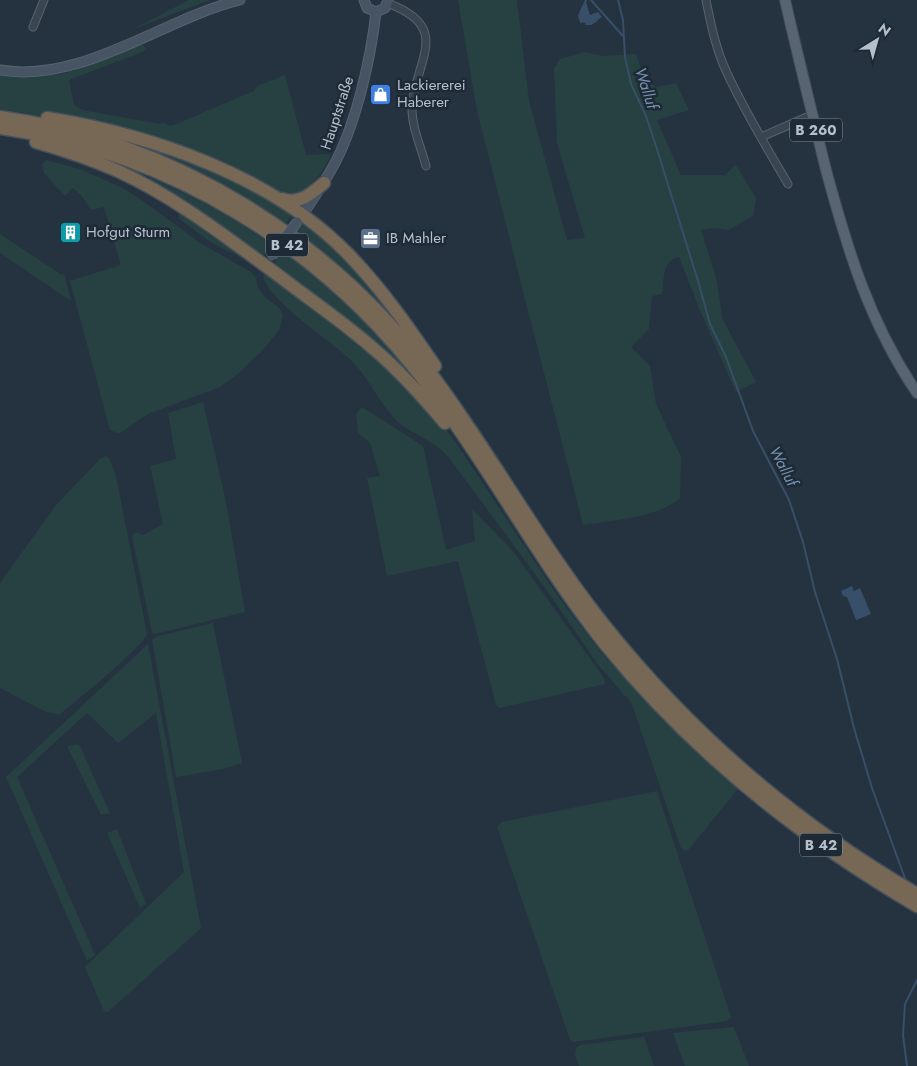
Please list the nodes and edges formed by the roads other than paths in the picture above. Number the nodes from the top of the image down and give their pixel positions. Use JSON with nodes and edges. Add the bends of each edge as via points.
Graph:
{"nodes":[{"id":1,"x":44,"y":0,"type":"edge"},
{"id":2,"x":240,"y":0,"type":"edge"},
{"id":3,"x":364,"y":0,"type":"edge"},
{"id":4,"x":706,"y":0,"type":"edge"},
{"id":5,"x":785,"y":0,"type":"edge"},
{"id":6,"x":388,"y":2,"type":"edge"},
{"id":7,"x":376,"y":12,"type":"junction"},
{"id":8,"x":33,"y":27,"type":"dead end"},
{"id":9,"x":0,"y":70,"type":"edge"},
{"id":10,"x":0,"y":113,"type":"edge"},
{"id":11,"x":807,"y":117,"type":"dead end"},
{"id":12,"x":0,"y":118,"type":"edge"},
{"id":13,"x":0,"y":128,"type":"edge"},
{"id":14,"x":0,"y":134,"type":"edge"},
{"id":15,"x":761,"y":137,"type":"junction"},
{"id":16,"x":426,"y":166,"type":"dead end"},
{"id":17,"x":324,"y":183,"type":"junction"},
{"id":18,"x":788,"y":184,"type":"dead end"},
{"id":19,"x":276,"y":197,"type":"junction"},
{"id":20,"x":299,"y":218,"type":"junction"},
{"id":21,"x":269,"y":261,"type":"junction"},
{"id":22,"x":917,"y":393,"type":"edge"},
{"id":23,"x":476,"y":438,"type":"junction"},
{"id":24,"x":491,"y":479,"type":"junction"},
{"id":25,"x":736,"y":771,"type":"junction"},
{"id":26,"x":917,"y":894,"type":"edge"},
{"id":27,"x":917,"y":906,"type":"edge"}],
"edges":[{"from":1,"to":8,"type":"street"},
{"from":2,"to":9,"type":"main road","via":[[69,66],[30,72]]},
{"from":3,"to":7,"type":"main road","via":[[367,8]]},
{"from":4,"to":15,"type":"street","via":[[726,72]]},
{"from":5,"to":22,"type":"main road","number":"B 260","via":[[851,259],[874,318]]},
{"from":6,"to":7,"type":"main road"},
{"from":6,"to":16,"type":"street","via":[[418,20],[425,32],[426,50],[412,112]]},
{"from":7,"to":17,"type":"main road","name":"Hauptstraße","via":[[371,50],[356,108],[344,143]]},
{"from":10,"to":19,"type":"highway","via":[[67,121],[161,146],[204,161]]},
{"from":11,"to":15,"type":"street"},
{"from":12,"to":23,"type":"highway","number":"B 42","via":[[90,136],[127,149],[199,179],[266,218],[329,264],[385,318],[434,378]]},
{"from":13,"to":24,"type":"highway","number":"B 42","via":[[94,148],[165,175],[232,209],[296,251],[353,300],[405,356]]},
{"from":14,"to":21,"type":"highway","via":[[37,142],[119,172]]},
{"from":15,"to":18,"type":"street"},
{"from":17,"to":19,"type":"highway","via":[[298,200]]},
{"from":17,"to":20,"type":"main road","name":"Hauptstraße"},
{"from":19,"to":20,"type":"highway"},
{"from":20,"to":21,"type":"main road","name":"Hauptstraße","bridge":true},
{"from":20,"to":23,"type":"highway","via":[[348,254],[389,302],[452,392]]},
{"from":21,"to":24,"type":"highway","via":[[397,370]]},
{"from":23,"to":25,"type":"highway","number":"B 42","via":[[602,623]]},
{"from":24,"to":25,"type":"highway","number":"B 42","via":[[605,644],[673,718]]},
{"from":25,"to":26,"type":"highway","number":"B 42","via":[[867,864]]},
{"from":25,"to":27,"type":"highway","number":"B 42","via":[[815,841]]}]}
